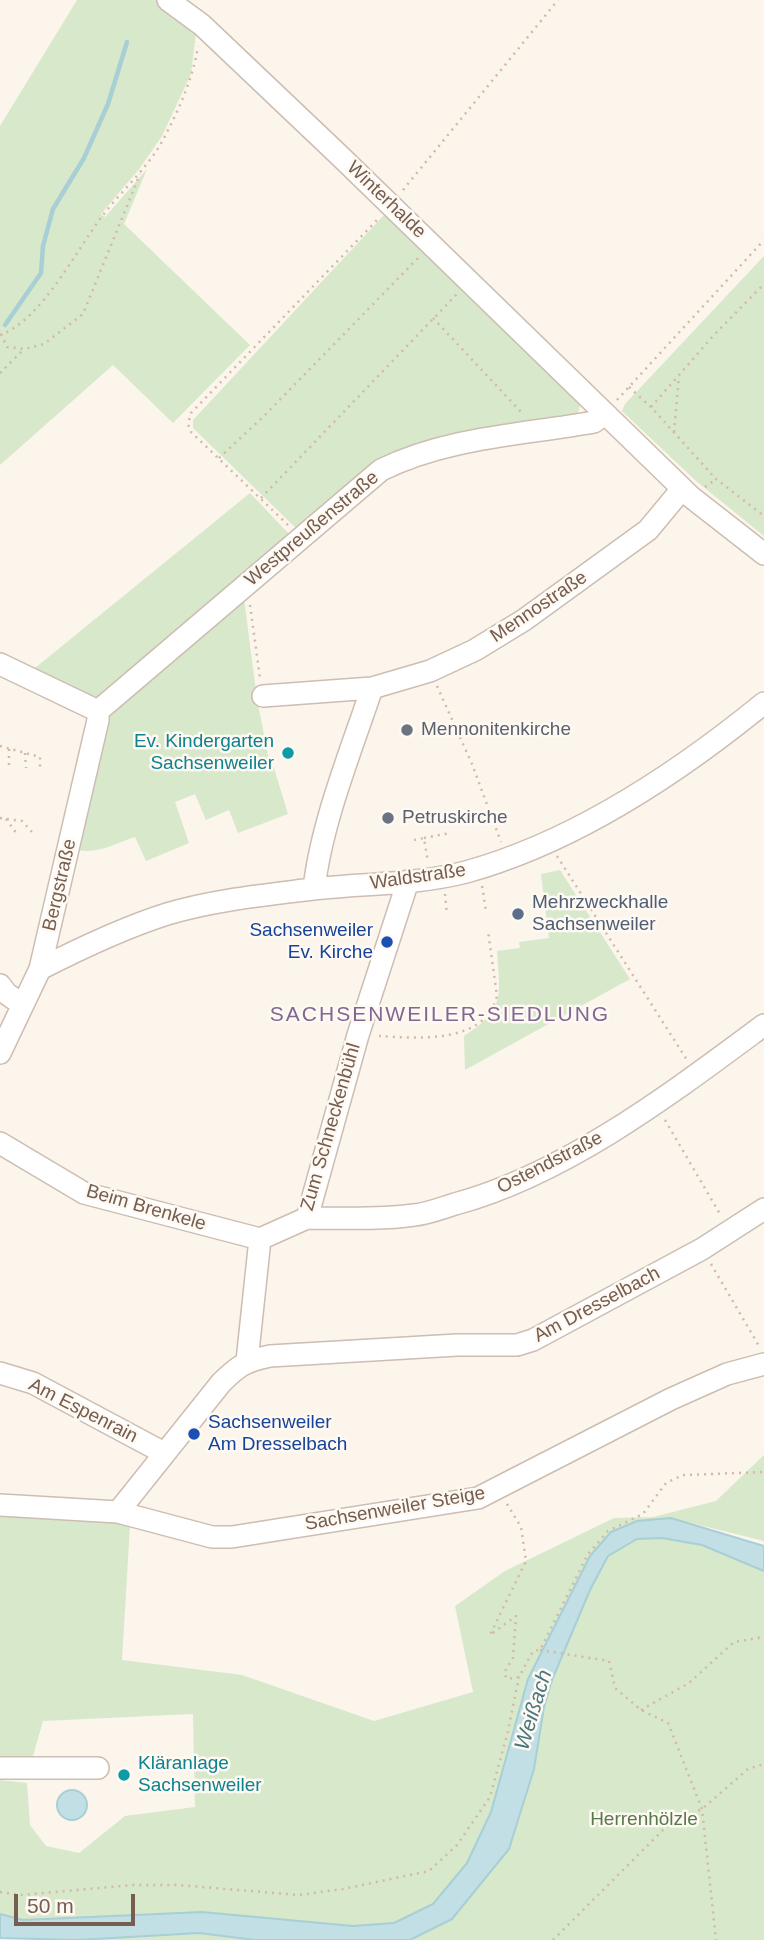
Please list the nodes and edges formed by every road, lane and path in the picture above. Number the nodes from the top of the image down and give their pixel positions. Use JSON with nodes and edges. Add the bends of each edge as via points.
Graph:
{"nodes":[{"id":1,"x":168,"y":0,"type":"edge"},
{"id":2,"x":558,"y":0,"type":"edge"},
{"id":3,"x":202,"y":25,"type":"junction"},
{"id":4,"x":141,"y":171,"type":"junction"},
{"id":5,"x":390,"y":206,"type":"junction"},
{"id":6,"x":764,"y":240,"type":"edge"},
{"id":7,"x":431,"y":244,"type":"junction"},
{"id":8,"x":468,"y":281,"type":"junction"},
{"id":9,"x":764,"y":284,"type":"edge"},
{"id":10,"x":433,"y":318,"type":"junction"},
{"id":11,"x":1,"y":334,"type":"edge"},
{"id":12,"x":24,"y":349,"type":"junction"},
{"id":13,"x":0,"y":373,"type":"edge"},
{"id":14,"x":679,"y":375,"type":"junction"},
{"id":15,"x":629,"y":387,"type":"junction"},
{"id":16,"x":651,"y":407,"type":"junction"},
{"id":17,"x":601,"y":411,"type":"junction"},
{"id":18,"x":538,"y":430,"type":"junction"},
{"id":19,"x":674,"y":432,"type":"junction"},
{"id":20,"x":218,"y":459,"type":"junction"},
{"id":21,"x":682,"y":489,"type":"junction"},
{"id":22,"x":261,"y":498,"type":"junction"},
{"id":23,"x":764,"y":516,"type":"edge"},
{"id":24,"x":300,"y":537,"type":"junction"},
{"id":25,"x":764,"y":554,"type":"edge"},
{"id":26,"x":246,"y":584,"type":"junction"},
{"id":27,"x":0,"y":664,"type":"edge"},
{"id":28,"x":430,"y":671,"type":"junction"},
{"id":29,"x":372,"y":688,"type":"junction"},
{"id":30,"x":263,"y":696,"type":"joint"},
{"id":31,"x":764,"y":703,"type":"edge"},
{"id":32,"x":98,"y":711,"type":"junction"},
{"id":33,"x":0,"y":746,"type":"edge"},
{"id":34,"x":9,"y":749,"type":"junction"},
{"id":35,"x":25,"y":753,"type":"junction"},
{"id":36,"x":9,"y":768,"type":"dead end"},
{"id":37,"x":26,"y":768,"type":"dead end"},
{"id":38,"x":40,"y":771,"type":"dead end"},
{"id":39,"x":0,"y":818,"type":"edge"},
{"id":40,"x":6,"y":818,"type":"junction"},
{"id":41,"x":32,"y":832,"type":"dead end"},
{"id":42,"x":450,"y":833,"type":"dead end"},
{"id":43,"x":17,"y":834,"type":"dead end"},
{"id":44,"x":424,"y":838,"type":"junction"},
{"id":45,"x":414,"y":840,"type":"dead end"},
{"id":46,"x":548,"y":842,"type":"junction"},
{"id":47,"x":503,"y":847,"type":"dead end"},
{"id":48,"x":429,"y":866,"type":"junction"},
{"id":49,"x":480,"y":867,"type":"junction"},
{"id":50,"x":408,"y":881,"type":"junction"},
{"id":51,"x":314,"y":889,"type":"junction"},
{"id":52,"x":491,"y":911,"type":"dead end"},
{"id":53,"x":488,"y":931,"type":"dead end"},
{"id":54,"x":40,"y":969,"type":"junction"},
{"id":55,"x":0,"y":985,"type":"edge"},
{"id":56,"x":23,"y":1005,"type":"junction"},
{"id":57,"x":764,"y":1026,"type":"edge"},
{"id":58,"x":373,"y":1035,"type":"dead end"},
{"id":59,"x":0,"y":1053,"type":"edge"},
{"id":60,"x":689,"y":1064,"type":"dead end"},
{"id":61,"x":655,"y":1102,"type":"junction"},
{"id":62,"x":0,"y":1143,"type":"edge"},
{"id":63,"x":764,"y":1209,"type":"edge"},
{"id":64,"x":718,"y":1211,"type":"dead end"},
{"id":65,"x":307,"y":1218,"type":"junction"},
{"id":66,"x":260,"y":1239,"type":"junction"},
{"id":67,"x":702,"y":1249,"type":"junction"},
{"id":68,"x":762,"y":1356,"type":"edge"},
{"id":69,"x":247,"y":1361,"type":"junction"},
{"id":70,"x":0,"y":1373,"type":"edge"},
{"id":71,"x":164,"y":1453,"type":"junction"},
{"id":72,"x":764,"y":1472,"type":"edge"},
{"id":73,"x":498,"y":1489,"type":"junction"},
{"id":74,"x":0,"y":1505,"type":"edge"},
{"id":75,"x":118,"y":1512,"type":"junction"},
{"id":76,"x":764,"y":1637,"type":"edge"},
{"id":77,"x":540,"y":1650,"type":"junction"},
{"id":78,"x":519,"y":1677,"type":"junction"},
{"id":79,"x":641,"y":1710,"type":"junction"},
{"id":80,"x":764,"y":1764,"type":"edge"},
{"id":81,"x":0,"y":1768,"type":"edge"},
{"id":82,"x":97,"y":1768,"type":"dead end"},
{"id":83,"x":702,"y":1809,"type":"junction"},
{"id":84,"x":0,"y":1892,"type":"edge"},
{"id":85,"x":553,"y":1940,"type":"edge"},
{"id":86,"x":716,"y":1940,"type":"edge"}],
"edges":[{"from":1,"to":3,"type":"street","name":"Winterhalde"},
{"from":2,"to":5,"type":"path"},
{"from":3,"to":4,"type":"path","via":[[193,75],[165,138]]},
{"from":3,"to":5,"type":"street","name":"Winterhalde"},
{"from":4,"to":11,"type":"path","via":[[100,219],[37,308]]},
{"from":4,"to":12,"type":"path","via":[[83,314],[44,344]]},
{"from":5,"to":7,"type":"street","name":"Winterhalde"},
{"from":5,"to":20,"type":"path","via":[[191,413],[191,432]]},
{"from":6,"to":15,"type":"path"},
{"from":7,"to":8,"type":"street","name":"Winterhalde"},
{"from":7,"to":20,"type":"path"},
{"from":8,"to":10,"type":"path"},
{"from":8,"to":17,"type":"street","name":"Winterhalde"},
{"from":9,"to":14,"type":"path"},
{"from":10,"to":18,"type":"path"},
{"from":10,"to":22,"type":"path"},
{"from":11,"to":12,"type":"path","via":[[6,347]]},
{"from":12,"to":13,"type":"path"},
{"from":14,"to":16,"type":"path"},
{"from":14,"to":19,"type":"path"},
{"from":15,"to":16,"type":"path"},
{"from":15,"to":17,"type":"path"},
{"from":16,"to":19,"type":"path"},
{"from":17,"to":18,"type":"street","name":"Westpreußenstraße","via":[[594,422]]},
{"from":17,"to":21,"type":"street","name":"Winterhalde","via":[[650,471]]},
{"from":18,"to":24,"type":"street","name":"Westpreußenstraße","via":[[455,443],[391,465]]},
{"from":19,"to":23,"type":"path","via":[[716,478]]},
{"from":20,"to":22,"type":"path"},
{"from":21,"to":25,"type":"street"},
{"from":21,"to":28,"type":"street","name":"Mennostraße","via":[[648,530],[570,588],[475,650]]},
{"from":22,"to":24,"type":"path"},
{"from":24,"to":26,"type":"street","name":"Westpreußenstraße"},
{"from":26,"to":30,"type":"path"},
{"from":26,"to":32,"type":"street","name":"Westpreußenstraße"},
{"from":27,"to":32,"type":"street"},
{"from":28,"to":29,"type":"street","name":"Mennostraße"},
{"from":28,"to":47,"type":"path"},
{"from":29,"to":30,"type":"street","name":"Mennostraße"},
{"from":29,"to":51,"type":"street"},
{"from":31,"to":46,"type":"street","name":"Waldstraße","via":[[660,780]]},
{"from":32,"to":54,"type":"street","name":"Bergstraße"},
{"from":33,"to":34,"type":"path"},
{"from":34,"to":35,"type":"path"},
{"from":34,"to":36,"type":"path"},
{"from":35,"to":37,"type":"path"},
{"from":35,"to":38,"type":"path","via":[[40,757]]},
{"from":39,"to":40,"type":"path"},
{"from":40,"to":41,"type":"path","via":[[22,821]]},
{"from":40,"to":43,"type":"path"},
{"from":42,"to":44,"type":"path"},
{"from":44,"to":45,"type":"path"},
{"from":44,"to":48,"type":"path"},
{"from":46,"to":49,"type":"street","name":"Waldstraße"},
{"from":46,"to":60,"type":"path"},
{"from":48,"to":49,"type":"street","name":"Waldstraße"},
{"from":48,"to":50,"type":"street","name":"Waldstraße"},
{"from":49,"to":52,"type":"path","via":[[486,912]]},
{"from":50,"to":51,"type":"street","name":"Waldstraße"},
{"from":50,"to":65,"type":"street","name":"Zum Schneckenbühl","via":[[358,1035]]},
{"from":51,"to":54,"type":"street","name":"Waldstraße","via":[[168,914]]},
{"from":53,"to":58,"type":"path","via":[[497,996],[478,1022],[463,1032],[424,1039]]},
{"from":54,"to":56,"type":"street","name":"Bergstraße"},
{"from":55,"to":56,"type":"street"},
{"from":56,"to":59,"type":"street","name":"Bergstraße"},
{"from":57,"to":61,"type":"street","name":"Ostendstraße"},
{"from":61,"to":64,"type":"path"},
{"from":61,"to":65,"type":"street","name":"Ostendstraße","via":[[547,1167],[479,1198],[415,1215]]},
{"from":62,"to":66,"type":"street","name":"Beim Brenkele","via":[[84,1192]]},
{"from":63,"to":67,"type":"street","name":"Am Dresselbach"},
{"from":65,"to":66,"type":"street","name":"Zum Schneckenbühl"},
{"from":66,"to":69,"type":"street"},
{"from":67,"to":68,"type":"path"},
{"from":67,"to":69,"type":"street","name":"Am Dresselbach","via":[[548,1334],[517,1345],[271,1356]]},
{"from":68,"to":73,"type":"street","name":"Sachsenweiler Steige"},
{"from":69,"to":71,"type":"street","via":[[222,1383]]},
{"from":70,"to":71,"type":"street","name":"Am Espenrain","via":[[33,1383]]},
{"from":71,"to":75,"type":"street"},
{"from":72,"to":77,"type":"path","via":[[683,1475],[666,1483],[643,1514],[608,1531],[588,1555]]},
{"from":73,"to":75,"type":"street","name":"Sachsenweiler Steige","via":[[478,1498],[232,1537],[212,1537]]},
{"from":73,"to":78,"type":"path","via":[[522,1527],[526,1560],[490,1635],[516,1616],[513,1658],[504,1673],[507,1679]]},
{"from":74,"to":75,"type":"street","name":"Sachsenweiler Steige"},
{"from":76,"to":79,"type":"path","via":[[734,1642],[689,1683]]},
{"from":77,"to":78,"type":"path","via":[[533,1651]]},
{"from":77,"to":79,"type":"path","via":[[609,1661],[615,1688]]},
{"from":78,"to":84,"type":"path","via":[[490,1797],[457,1845],[429,1871],[299,1895],[178,1885],[21,1895]]},
{"from":79,"to":83,"type":"path","via":[[668,1723]]},
{"from":80,"to":83,"type":"path","via":[[748,1769]]},
{"from":81,"to":82,"type":"street"},
{"from":83,"to":85,"type":"path","via":[[666,1827]]},
{"from":83,"to":86,"type":"path"}]}
